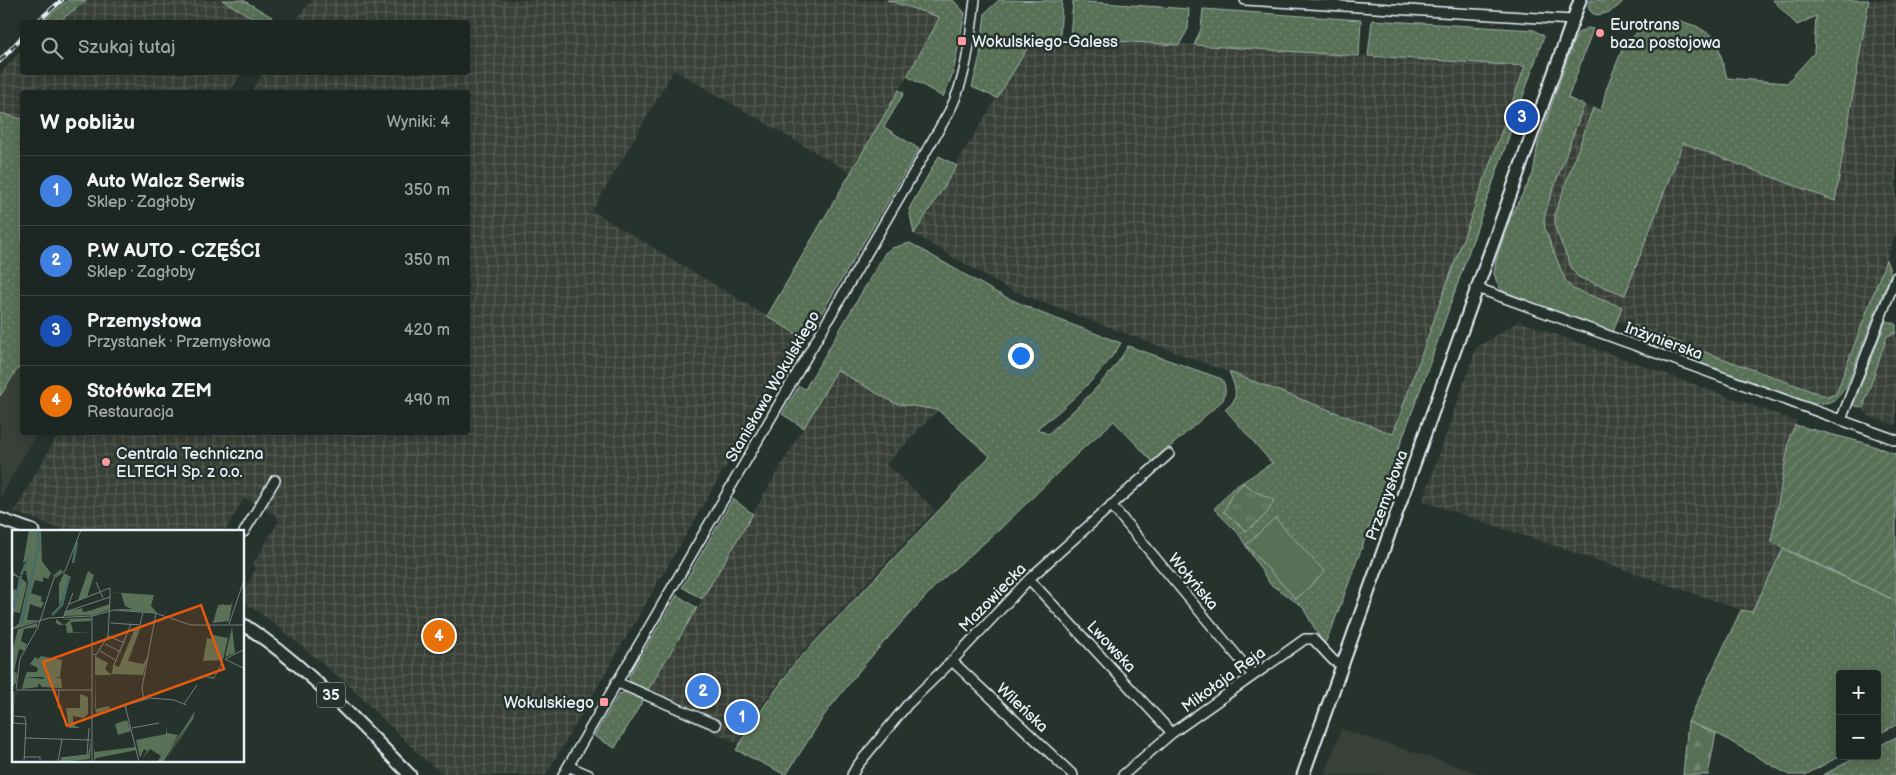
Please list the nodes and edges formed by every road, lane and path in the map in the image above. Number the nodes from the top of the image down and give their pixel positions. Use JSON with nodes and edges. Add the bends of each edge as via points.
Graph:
{"nodes":[{"id":1,"x":975,"y":0,"type":"edge"},
{"id":2,"x":1245,"y":0,"type":"edge"},
{"id":3,"x":1580,"y":0,"type":"edge"},
{"id":4,"x":1572,"y":20,"type":"junction"},
{"id":5,"x":1896,"y":277,"type":"edge"},
{"id":6,"x":1477,"y":288,"type":"junction"},
{"id":7,"x":1841,"y":420,"type":"junction"},
{"id":8,"x":1896,"y":440,"type":"edge"},
{"id":9,"x":1169,"y":454,"type":"dead end"},
{"id":10,"x":274,"y":480,"type":"dead end"},
{"id":11,"x":1111,"y":505,"type":"junction"},
{"id":12,"x":0,"y":519,"type":"edge"},
{"id":13,"x":30,"y":530,"type":"edge"},
{"id":14,"x":245,"y":530,"type":"edge"},
{"id":15,"x":1029,"y":579,"type":"junction"},
{"id":16,"x":245,"y":626,"type":"edge"},
{"id":17,"x":952,"y":661,"type":"junction"},
{"id":18,"x":1343,"y":665,"type":"junction"},
{"id":19,"x":1253,"y":675,"type":"junction"},
{"id":20,"x":616,"y":682,"type":"junction"},
{"id":21,"x":716,"y":725,"type":"dead end"},
{"id":22,"x":1172,"y":733,"type":"junction"},
{"id":23,"x":568,"y":766,"type":"junction"},
{"id":24,"x":410,"y":775,"type":"edge"},
{"id":25,"x":563,"y":775,"type":"edge"},
{"id":26,"x":589,"y":775,"type":"edge"},
{"id":27,"x":852,"y":775,"type":"edge"},
{"id":28,"x":1073,"y":775,"type":"edge"},
{"id":29,"x":1123,"y":775,"type":"edge"},
{"id":30,"x":1303,"y":775,"type":"edge"}],
"edges":[{"from":1,"to":20,"type":"street","name":"Stanisława Wokulskiego","via":[[963,77],[952,107]]},
{"from":2,"to":4,"type":"street"},
{"from":3,"to":4,"type":"main road","name":"Przemysłowa"},
{"from":4,"to":6,"type":"main road","name":"Przemysłowa"},
{"from":5,"to":7,"type":"street"},
{"from":6,"to":7,"type":"street","name":"Inżynierska"},
{"from":6,"to":18,"type":"main road","name":"Przemysłowa"},
{"from":7,"to":8,"type":"street","name":"Inżynierska"},
{"from":9,"to":11,"type":"street","name":"Mazowiecka"},
{"from":10,"to":14,"type":"street"},
{"from":11,"to":15,"type":"street","name":"Mazowiecka"},
{"from":11,"to":19,"type":"street","name":"Wołyńska"},
{"from":12,"to":13,"type":"main road"},
{"from":15,"to":17,"type":"street","name":"Mazowiecka"},
{"from":15,"to":22,"type":"street","name":"Lwowska"},
{"from":16,"to":24,"type":"main road","number":"35","via":[[312,678]]},
{"from":17,"to":27,"type":"street","name":"Mazowiecka","via":[[908,704]]},
{"from":17,"to":28,"type":"street","name":"Wileńska"},
{"from":18,"to":19,"type":"street","name":"Mikołaja Reja","via":[[1334,661],[1313,639],[1306,639]]},
{"from":18,"to":30,"type":"main road","name":"Przemysłowa"},
{"from":19,"to":22,"type":"street","name":"Mikołaja Reja"},
{"from":20,"to":21,"type":"street"},
{"from":20,"to":23,"type":"street","name":"Stanisława Wokulskiego"},
{"from":22,"to":29,"type":"street","name":"Mikołaja Reja"},
{"from":23,"to":25,"type":"street","name":"Stanisława Wokulskiego"},
{"from":23,"to":26,"type":"street"}]}
